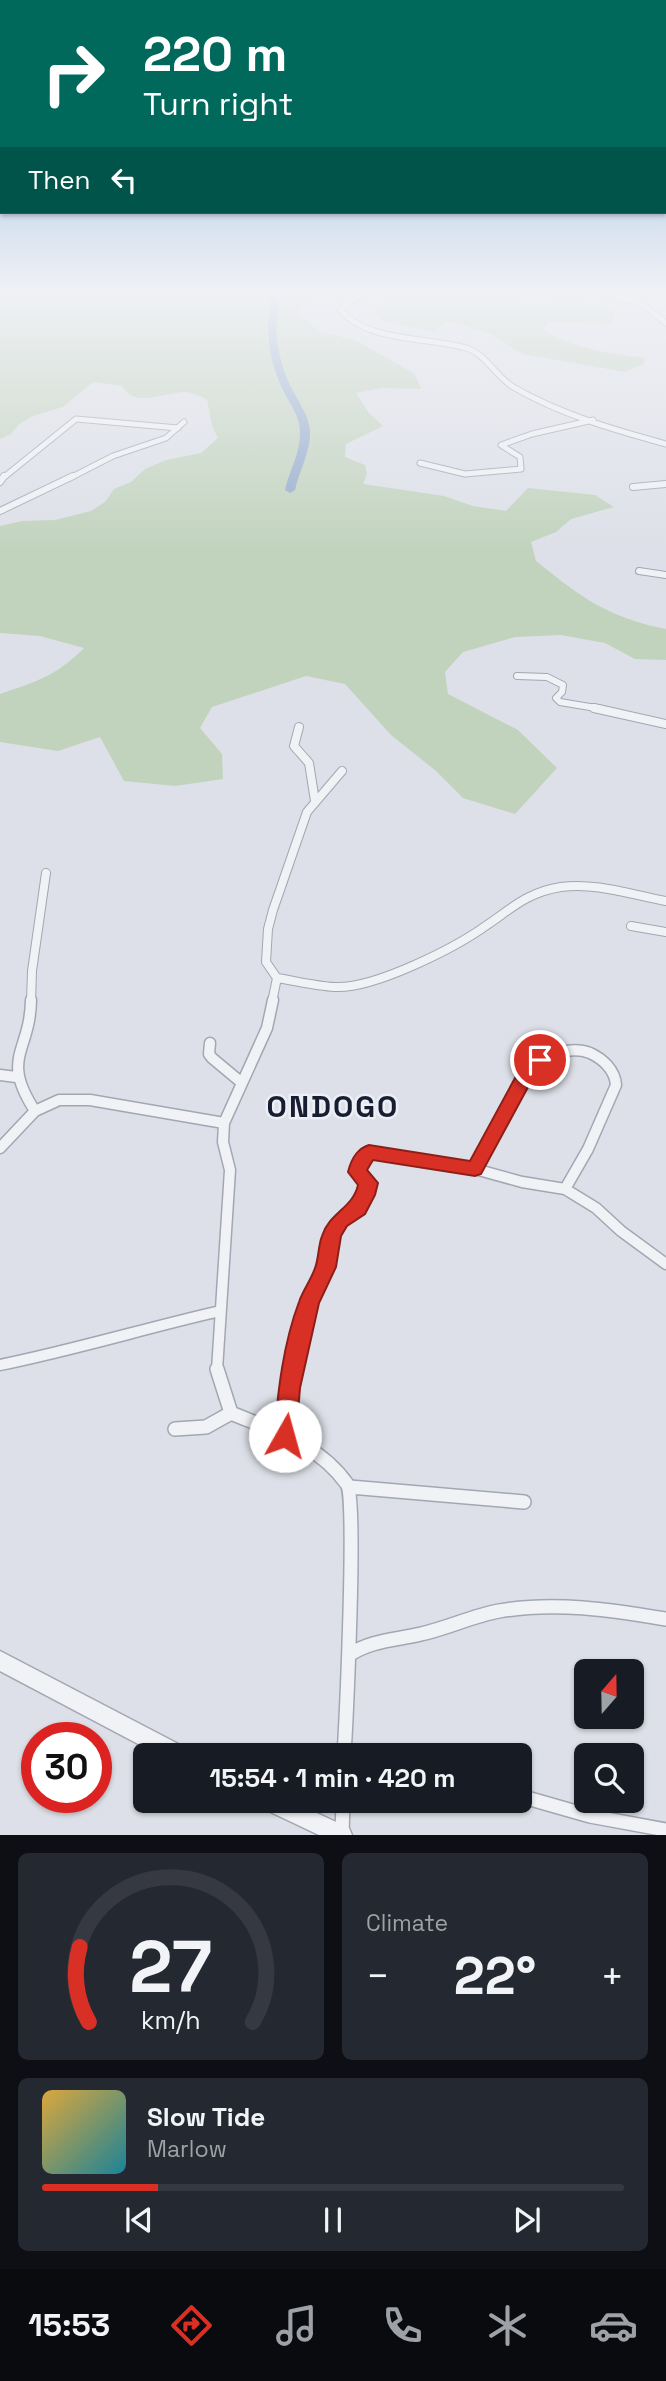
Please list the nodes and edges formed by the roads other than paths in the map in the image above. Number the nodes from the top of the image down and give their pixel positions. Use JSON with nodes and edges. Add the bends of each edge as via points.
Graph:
{"nodes":[{"id":1,"x":501,"y":380,"type":"edge"},
{"id":2,"x":595,"y":420,"type":"junction"},
{"id":3,"x":184,"y":422,"type":"dead end"},
{"id":4,"x":178,"y":428,"type":"junction"},
{"id":5,"x":666,"y":444,"type":"edge"},
{"id":6,"x":419,"y":463,"type":"dead end"},
{"id":7,"x":0,"y":482,"type":"edge"},
{"id":8,"x":666,"y":484,"type":"edge"},
{"id":9,"x":633,"y":487,"type":"dead end"},
{"id":10,"x":0,"y":510,"type":"edge"},
{"id":11,"x":639,"y":571,"type":"dead end"},
{"id":12,"x":666,"y":575,"type":"edge"},
{"id":13,"x":517,"y":676,"type":"dead end"},
{"id":14,"x":666,"y":724,"type":"edge"},
{"id":15,"x":299,"y":727,"type":"dead end"},
{"id":16,"x":342,"y":771,"type":"dead end"},
{"id":17,"x":315,"y":801,"type":"junction"},
{"id":18,"x":46,"y":873,"type":"dead end"},
{"id":19,"x":666,"y":901,"type":"edge"},
{"id":20,"x":631,"y":926,"type":"dead end"},
{"id":21,"x":666,"y":932,"type":"edge"},
{"id":22,"x":277,"y":978,"type":"junction"},
{"id":23,"x":210,"y":1043,"type":"dead end"},
{"id":24,"x":0,"y":1075,"type":"edge"},
{"id":25,"x":16,"y":1077,"type":"junction"},
{"id":26,"x":242,"y":1083,"type":"junction"},
{"id":27,"x":35,"y":1111,"type":"junction"},
{"id":28,"x":224,"y":1124,"type":"junction"},
{"id":29,"x":0,"y":1148,"type":"edge"},
{"id":30,"x":475,"y":1169,"type":"junction"},
{"id":31,"x":565,"y":1189,"type":"junction"},
{"id":32,"x":666,"y":1264,"type":"edge"},
{"id":33,"x":220,"y":1311,"type":"junction"},
{"id":34,"x":0,"y":1364,"type":"edge"},
{"id":35,"x":231,"y":1413,"type":"junction"},
{"id":36,"x":175,"y":1429,"type":"dead end"},
{"id":37,"x":285,"y":1436,"type":"junction"},
{"id":38,"x":350,"y":1487,"type":"junction"},
{"id":39,"x":524,"y":1502,"type":"dead end"},
{"id":40,"x":666,"y":1619,"type":"edge"},
{"id":41,"x":349,"y":1654,"type":"junction"},
{"id":42,"x":0,"y":1661,"type":"edge"},
{"id":43,"x":156,"y":1743,"type":"edge"},
{"id":44,"x":345,"y":1743,"type":"edge"},
{"id":45,"x":532,"y":1799,"type":"edge"},
{"id":46,"x":295,"y":1813,"type":"edge"},
{"id":47,"x":343,"y":1813,"type":"edge"},
{"id":48,"x":666,"y":1830,"type":"edge"},
{"id":49,"x":342,"y":1835,"type":"edge"}],
"edges":[{"from":1,"to":2,"type":"street"},
{"from":2,"to":5,"type":"street"},
{"from":2,"to":6,"type":"street","via":[[501,445],[520,457],[521,470],[465,474]]},
{"from":3,"to":4,"type":"street"},
{"from":4,"to":7,"type":"street","via":[[76,419]]},
{"from":4,"to":10,"type":"street","via":[[166,438],[113,456]]},
{"from":8,"to":9,"type":"street"},
{"from":11,"to":12,"type":"street"},
{"from":13,"to":14,"type":"street","via":[[556,678],[563,685],[556,698],[560,702]]},
{"from":15,"to":17,"type":"street","via":[[294,746],[306,755],[314,777]]},
{"from":16,"to":17,"type":"street"},
{"from":17,"to":22,"type":"street","via":[[302,823],[268,929],[266,962]]},
{"from":18,"to":25,"type":"street","via":[[32,971],[31,1015],[17,1057]]},
{"from":19,"to":22,"type":"street","via":[[588,886],[560,887],[522,898],[446,950],[400,970],[337,987]]},
{"from":20,"to":21,"type":"street"},
{"from":22,"to":26,"type":"street","via":[[267,1028]]},
{"from":23,"to":26,"type":"street","via":[[208,1054]]},
{"from":24,"to":25,"type":"street"},
{"from":25,"to":27,"type":"street"},
{"from":26,"to":28,"type":"street"},
{"from":27,"to":28,"type":"street","via":[[60,1100],[90,1100]]},
{"from":27,"to":29,"type":"street"},
{"from":28,"to":33,"type":"street","via":[[230,1170]]},
{"from":30,"to":31,"type":"street"},
{"from":30,"to":31,"type":"street","via":[[527,1072],[540,1060],[564,1051],[590,1053],[611,1069],[616,1085]]},
{"from":30,"to":37,"type":"street","via":[[369,1152],[360,1162],[358,1172],[368,1183],[366,1195],[331,1236],[289,1388]]},
{"from":31,"to":32,"type":"street"},
{"from":33,"to":34,"type":"street"},
{"from":33,"to":35,"type":"street","via":[[217,1370]]},
{"from":35,"to":36,"type":"street","via":[[206,1427]]},
{"from":35,"to":37,"type":"street"},
{"from":37,"to":38,"type":"street","via":[[327,1459]]},
{"from":38,"to":39,"type":"street"},
{"from":38,"to":41,"type":"street"},
{"from":40,"to":41,"type":"street","via":[[562,1605],[526,1607],[364,1646]]},
{"from":41,"to":44,"type":"street"},
{"from":42,"to":43,"type":"street"},
{"from":45,"to":48,"type":"street"},
{"from":46,"to":49,"type":"street"},
{"from":47,"to":49,"type":"street"}]}
